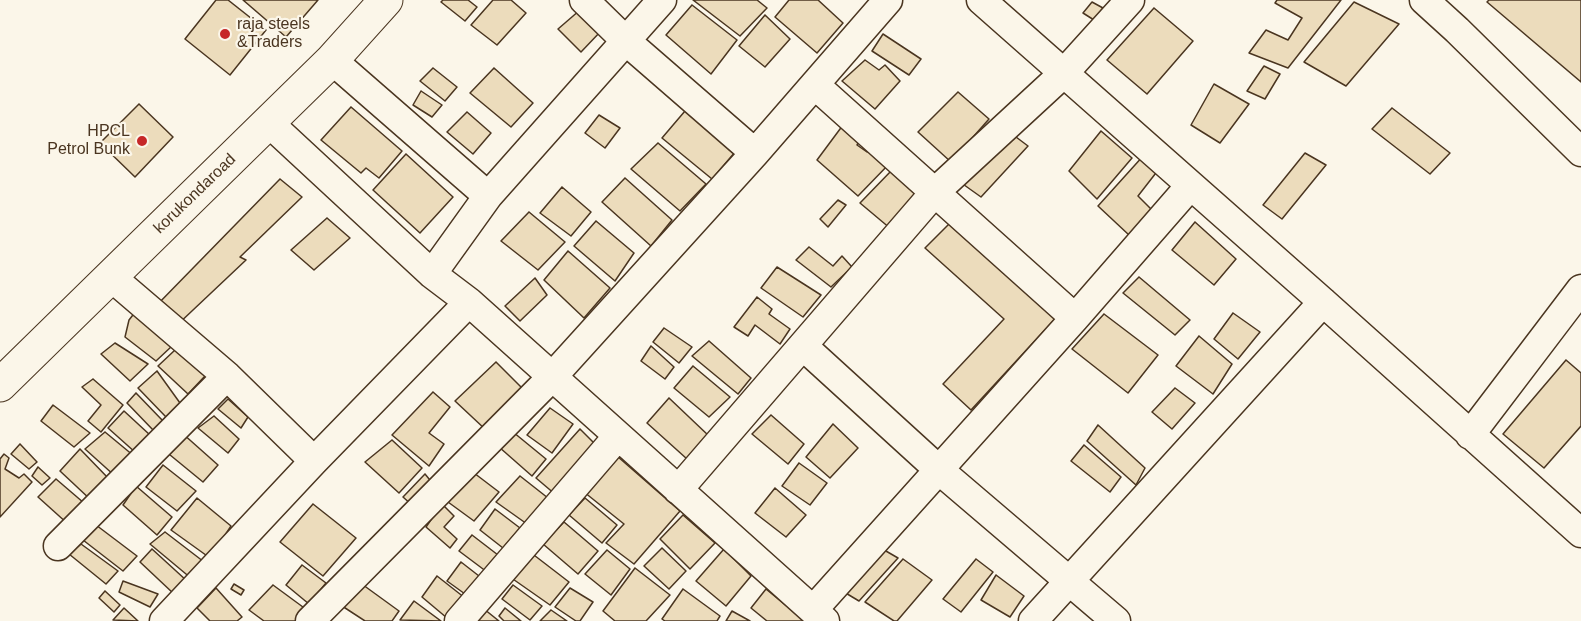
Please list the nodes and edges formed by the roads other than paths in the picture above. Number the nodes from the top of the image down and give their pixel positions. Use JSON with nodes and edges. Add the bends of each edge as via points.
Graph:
{"nodes":[{"id":1,"x":386,"y":0,"type":"edge"},
{"id":2,"x":584,"y":0,"type":"edge"},
{"id":3,"x":662,"y":0,"type":"edge"},
{"id":4,"x":888,"y":0,"type":"edge"},
{"id":5,"x":981,"y":0,"type":"edge"},
{"id":6,"x":1130,"y":0,"type":"edge"},
{"id":7,"x":1424,"y":0,"type":"edge"},
{"id":8,"x":626,"y":41,"type":"junction"},
{"id":9,"x":332,"y":60,"type":"junction"},
{"id":10,"x":1064,"y":73,"type":"junction"},
{"id":11,"x":815,"y":85,"type":"junction"},
{"id":12,"x":268,"y":122,"type":"junction"},
{"id":13,"x":1581,"y":152,"type":"edge"},
{"id":14,"x":755,"y":153,"type":"junction"},
{"id":15,"x":1190,"y":186,"type":"junction"},
{"id":16,"x":935,"y":192,"type":"junction"},
{"id":17,"x":488,"y":196,"type":"junction"},
{"id":18,"x":432,"y":274,"type":"junction"},
{"id":19,"x":110,"y":276,"type":"junction"},
{"id":20,"x":1581,"y":289,"type":"edge"},
{"id":21,"x":469,"y":302,"type":"junction"},
{"id":22,"x":1323,"y":302,"type":"junction"},
{"id":23,"x":1075,"y":318,"type":"junction"},
{"id":24,"x":803,"y":345,"type":"junction"},
{"id":25,"x":227,"y":376,"type":"junction"},
{"id":26,"x":552,"y":377,"type":"junction"},
{"id":27,"x":2,"y":380,"type":"edge"},
{"id":28,"x":1470,"y":435,"type":"junction"},
{"id":29,"x":618,"y":436,"type":"junction"},
{"id":30,"x":314,"y":461,"type":"junction"},
{"id":31,"x":939,"y":470,"type":"junction"},
{"id":32,"x":678,"y":490,"type":"junction"},
{"id":33,"x":1581,"y":533,"type":"edge"},
{"id":34,"x":58,"y":546,"type":"dead end"},
{"id":35,"x":1069,"y":580,"type":"junction"},
{"id":36,"x":819,"y":615,"type":"edge"},
{"id":37,"x":164,"y":621,"type":"edge"},
{"id":38,"x":310,"y":621,"type":"edge"},
{"id":39,"x":459,"y":621,"type":"edge"},
{"id":40,"x":1033,"y":621,"type":"edge"},
{"id":41,"x":1116,"y":621,"type":"edge"}],
"edges":[{"from":1,"to":9,"type":"main road","name":"korukondaroad"},
{"from":2,"to":8,"type":"street"},
{"from":3,"to":8,"type":"street"},
{"from":4,"to":11,"type":"street"},
{"from":5,"to":10,"type":"street"},
{"from":6,"to":10,"type":"street"},
{"from":7,"to":13,"type":"street"},
{"from":8,"to":14,"type":"street"},
{"from":8,"to":17,"type":"street"},
{"from":9,"to":12,"type":"main road","name":"korukondaroad"},
{"from":9,"to":17,"type":"street"},
{"from":10,"to":15,"type":"street"},
{"from":10,"to":16,"type":"street"},
{"from":11,"to":14,"type":"street"},
{"from":11,"to":16,"type":"street"},
{"from":12,"to":18,"type":"street"},
{"from":12,"to":19,"type":"main road","name":"korukondaroad"},
{"from":14,"to":26,"type":"street"},
{"from":15,"to":22,"type":"street"},
{"from":15,"to":23,"type":"street"},
{"from":16,"to":23,"type":"street"},
{"from":16,"to":24,"type":"street"},
{"from":17,"to":18,"type":"street"},
{"from":18,"to":21,"type":"street"},
{"from":19,"to":25,"type":"street"},
{"from":19,"to":27,"type":"main road","name":"korukondaroad"},
{"from":20,"to":28,"type":"street"},
{"from":21,"to":26,"type":"street"},
{"from":21,"to":30,"type":"street"},
{"from":22,"to":28,"type":"street"},
{"from":22,"to":35,"type":"street"},
{"from":23,"to":31,"type":"street"},
{"from":24,"to":31,"type":"street"},
{"from":24,"to":32,"type":"street"},
{"from":25,"to":30,"type":"street"},
{"from":25,"to":34,"type":"street"},
{"from":26,"to":29,"type":"street"},
{"from":26,"to":38,"type":"street"},
{"from":28,"to":33,"type":"street"},
{"from":29,"to":32,"type":"street"},
{"from":29,"to":39,"type":"street"},
{"from":30,"to":37,"type":"street"},
{"from":31,"to":35,"type":"street"},
{"from":31,"to":36,"type":"street"},
{"from":32,"to":36,"type":"street"},
{"from":35,"to":40,"type":"street"},
{"from":35,"to":41,"type":"street"}]}
